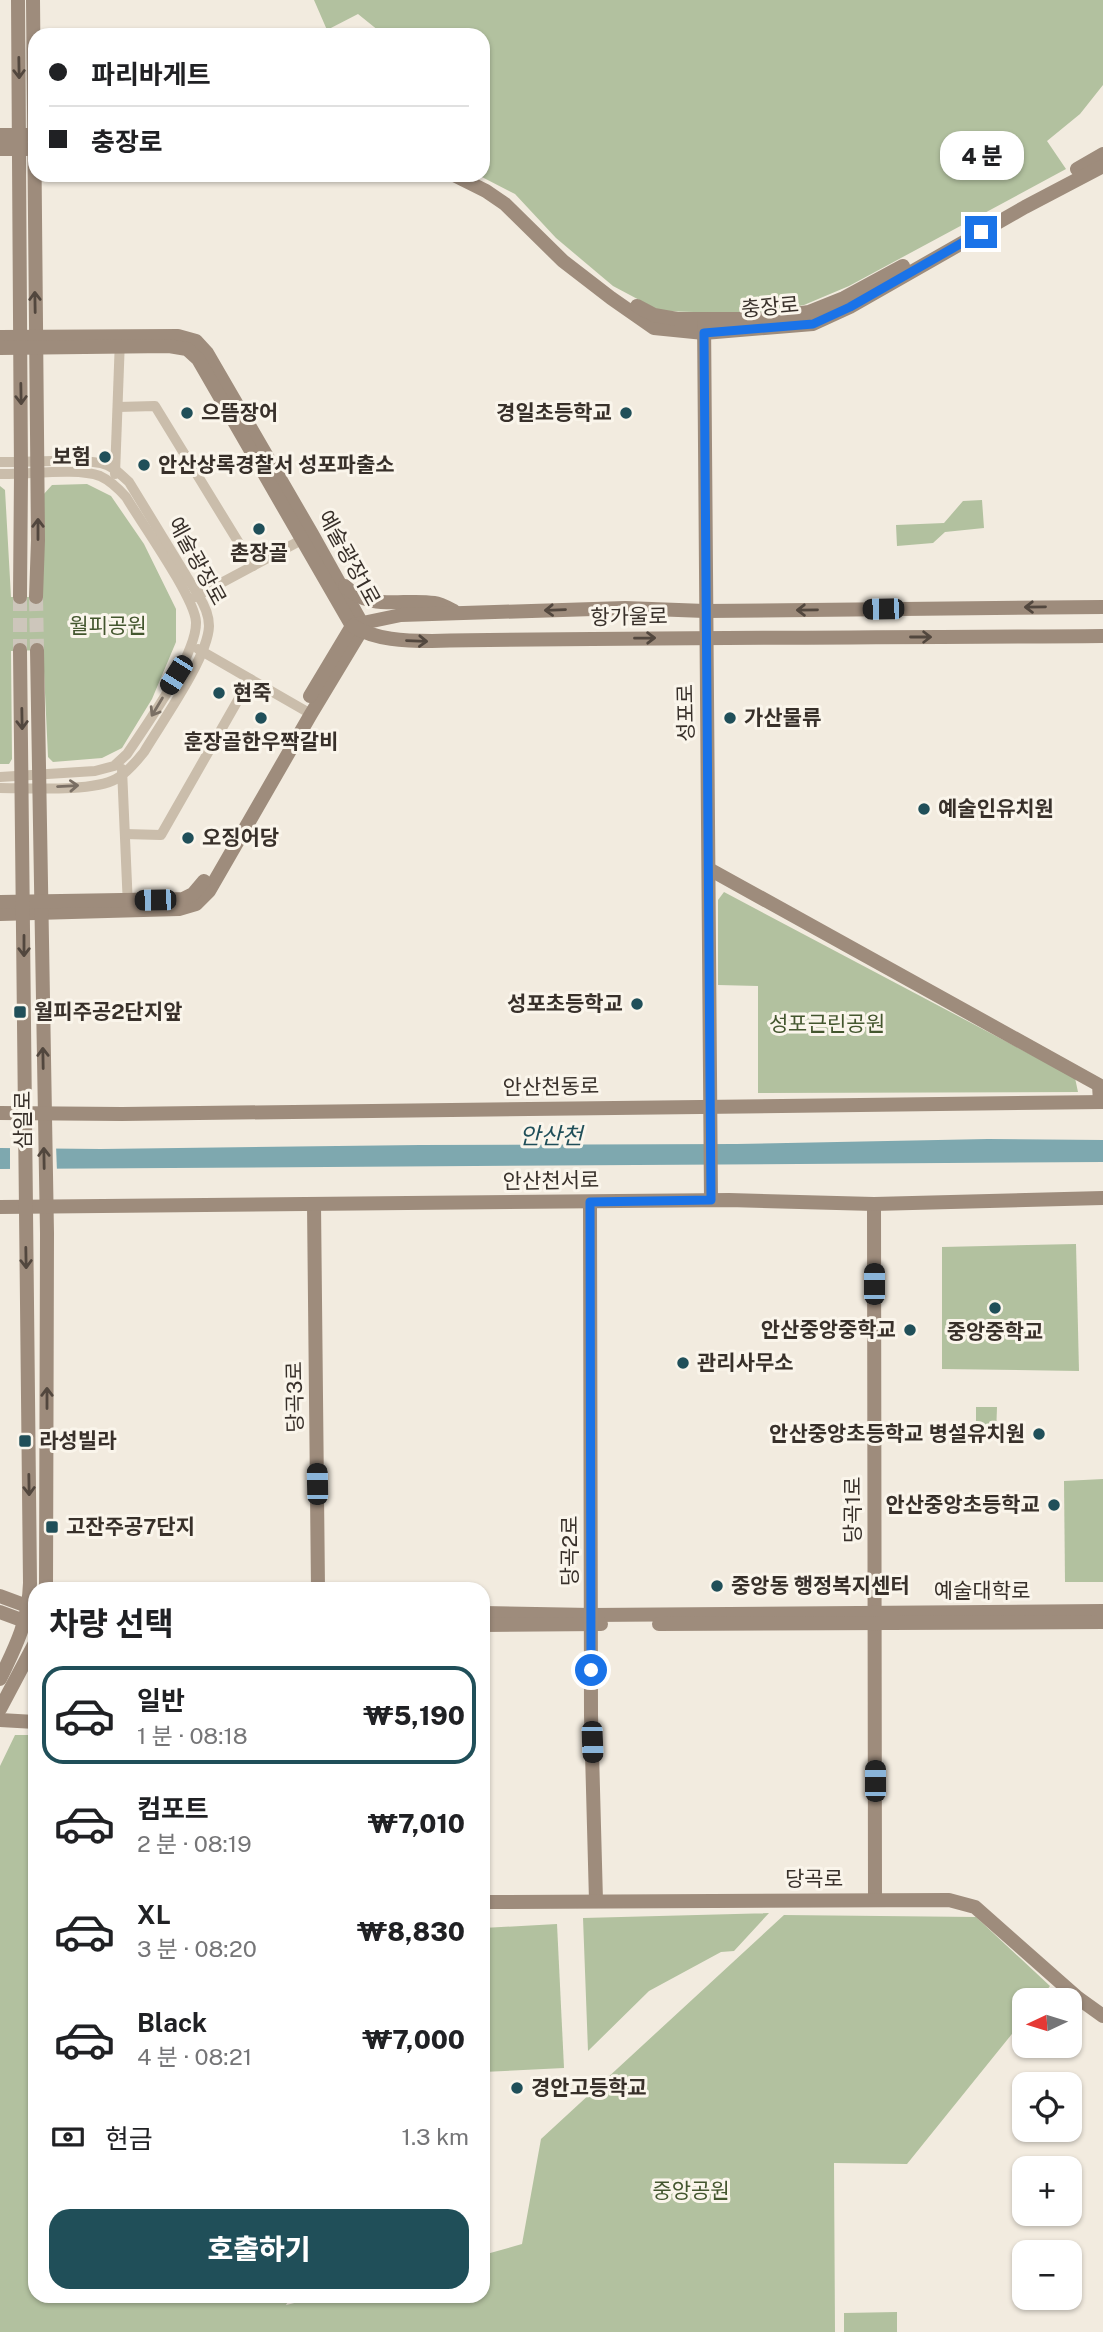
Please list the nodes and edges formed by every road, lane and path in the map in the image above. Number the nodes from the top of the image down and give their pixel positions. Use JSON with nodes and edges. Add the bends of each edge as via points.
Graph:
{"nodes":[{"id":1,"x":18,"y":0,"type":"edge"},
{"id":2,"x":33,"y":0,"type":"edge"},
{"id":3,"x":32,"y":28,"type":"edge"},
{"id":4,"x":28,"y":118,"type":"edge"},
{"id":5,"x":0,"y":135,"type":"edge"},
{"id":6,"x":28,"y":142,"type":"edge"},
{"id":7,"x":28,"y":142,"type":"edge"},
{"id":8,"x":0,"y":149,"type":"edge"},
{"id":9,"x":1103,"y":154,"type":"edge"},
{"id":10,"x":1103,"y":166,"type":"edge"},
{"id":11,"x":30,"y":182,"type":"edge"},
{"id":12,"x":468,"y":182,"type":"edge"},
{"id":13,"x":481,"y":182,"type":"edge"},
{"id":14,"x":704,"y":326,"type":"junction"},
{"id":15,"x":0,"y":337,"type":"edge"},
{"id":16,"x":28,"y":342,"type":"junction"},
{"id":17,"x":120,"y":342,"type":"junction"},
{"id":18,"x":0,"y":348,"type":"edge"},
{"id":19,"x":118,"y":407,"type":"junction"},
{"id":20,"x":0,"y":463,"type":"edge"},
{"id":21,"x":38,"y":467,"type":"junction"},
{"id":22,"x":21,"y":469,"type":"junction"},
{"id":23,"x":116,"y":471,"type":"junction"},
{"id":24,"x":0,"y":474,"type":"edge"},
{"id":25,"x":115,"y":484,"type":"junction"},
{"id":26,"x":307,"y":536,"type":"junction"},
{"id":27,"x":253,"y":566,"type":"junction"},
{"id":28,"x":333,"y":572,"type":"junction"},
{"id":29,"x":20,"y":597,"type":"tunnel mouth"},
{"id":30,"x":36,"y":597,"type":"tunnel mouth"},
{"id":31,"x":194,"y":597,"type":"junction"},
{"id":32,"x":1103,"y":607,"type":"edge"},
{"id":33,"x":705,"y":611,"type":"junction"},
{"id":34,"x":459,"y":613,"type":"junction"},
{"id":35,"x":358,"y":626,"type":"junction"},
{"id":36,"x":1103,"y":636,"type":"edge"},
{"id":37,"x":705,"y":637,"type":"junction"},
{"id":38,"x":192,"y":645,"type":"junction"},
{"id":39,"x":20,"y":650,"type":"tunnel mouth"},
{"id":40,"x":37,"y":650,"type":"tunnel mouth"},
{"id":41,"x":202,"y":652,"type":"junction"},
{"id":42,"x":250,"y":679,"type":"junction"},
{"id":43,"x":307,"y":712,"type":"junction"},
{"id":44,"x":122,"y":759,"type":"junction"},
{"id":45,"x":122,"y":773,"type":"junction"},
{"id":46,"x":0,"y":777,"type":"edge"},
{"id":47,"x":40,"y":781,"type":"junction"},
{"id":48,"x":23,"y":782,"type":"junction"},
{"id":49,"x":0,"y":788,"type":"edge"},
{"id":50,"x":125,"y":834,"type":"junction"},
{"id":51,"x":709,"y":870,"type":"junction"},
{"id":52,"x":0,"y":902,"type":"edge"},
{"id":53,"x":128,"y":906,"type":"junction"},
{"id":54,"x":24,"y":908,"type":"junction"},
{"id":55,"x":42,"y":908,"type":"junction"},
{"id":56,"x":0,"y":914,"type":"edge"},
{"id":57,"x":1101,"y":1102,"type":"edge"},
{"id":58,"x":711,"y":1106,"type":"junction"},
{"id":59,"x":0,"y":1113,"type":"edge"},
{"id":60,"x":24,"y":1120,"type":"junction"},
{"id":61,"x":44,"y":1120,"type":"junction"},
{"id":62,"x":711,"y":1193,"type":"junction"},
{"id":63,"x":1103,"y":1198,"type":"edge"},
{"id":64,"x":590,"y":1202,"type":"junction"},
{"id":65,"x":314,"y":1204,"type":"junction"},
{"id":66,"x":874,"y":1204,"type":"junction"},
{"id":67,"x":26,"y":1207,"type":"junction"},
{"id":68,"x":46,"y":1207,"type":"junction"},
{"id":69,"x":0,"y":1208,"type":"edge"},
{"id":70,"x":32,"y":1582,"type":"edge"},
{"id":71,"x":46,"y":1582,"type":"edge"},
{"id":72,"x":318,"y":1582,"type":"edge"},
{"id":73,"x":0,"y":1596,"type":"edge"},
{"id":74,"x":28,"y":1606,"type":"edge"},
{"id":75,"x":1103,"y":1611,"type":"edge"},
{"id":76,"x":0,"y":1612,"type":"edge"},
{"id":77,"x":490,"y":1613,"type":"edge"},
{"id":78,"x":874,"y":1617,"type":"junction"},
{"id":79,"x":591,"y":1619,"type":"junction"},
{"id":80,"x":1103,"y":1622,"type":"edge"},
{"id":81,"x":28,"y":1623,"type":"edge"},
{"id":82,"x":490,"y":1625,"type":"edge"},
{"id":83,"x":28,"y":1628,"type":"edge"},
{"id":84,"x":28,"y":1656,"type":"edge"},
{"id":85,"x":0,"y":1679,"type":"edge"},
{"id":86,"x":0,"y":1709,"type":"edge"},
{"id":87,"x":0,"y":1720,"type":"edge"},
{"id":88,"x":28,"y":1722,"type":"edge"},
{"id":89,"x":874,"y":1900,"type":"junction"},
{"id":90,"x":596,"y":1901,"type":"junction"},
{"id":91,"x":490,"y":1902,"type":"edge"},
{"id":92,"x":1103,"y":2016,"type":"edge"}],
"edges":[{"from":1,"to":4,"type":"street","one_way":true},
{"from":2,"to":3,"type":"street"},
{"from":5,"to":6,"type":"street"},
{"from":7,"to":8,"type":"street"},
{"from":9,"to":14,"type":"street","name":"충장로","via":[[810,312]]},
{"from":10,"to":14,"type":"street","name":"충장로","via":[[813,324]]},
{"from":11,"to":16,"type":"street"},
{"from":12,"to":14,"type":"street","name":"충장로","via":[[505,204],[563,261],[654,328]]},
{"from":13,"to":14,"type":"street","name":"충장로","via":[[514,202],[552,242],[614,293],[654,316]]},
{"from":14,"to":33,"type":"street","name":"성포로"},
{"from":15,"to":16,"type":"street","name":"예술광장1로"},
{"from":16,"to":17,"type":"street","name":"예술광장1로"},
{"from":16,"to":18,"type":"street","name":"예술광장1로"},
{"from":16,"to":21,"type":"street"},
{"from":16,"to":22,"type":"street","one_way":true},
{"from":17,"to":19,"type":"street"},
{"from":17,"to":26,"type":"street","name":"예술광장1로","via":[[187,349],[198,359]]},
{"from":19,"to":23,"type":"street"},
{"from":19,"to":27,"type":"street","via":[[155,406]]},
{"from":20,"to":22,"type":"street"},
{"from":21,"to":22,"type":"street"},
{"from":21,"to":23,"type":"street","via":[[106,464]]},
{"from":21,"to":25,"type":"street","via":[[99,475]]},
{"from":30,"to":21,"type":"street","one_way":true},
{"from":22,"to":24,"type":"street"},
{"from":22,"to":29,"type":"street"},
{"from":23,"to":25,"type":"street"},
{"from":23,"to":31,"type":"street","name":"예술광장로","via":[[129,482]]},
{"from":25,"to":31,"type":"street","name":"예술광장로"},
{"from":26,"to":27,"type":"street"},
{"from":26,"to":28,"type":"street","name":"예술광장1로"},
{"from":26,"to":35,"type":"street","name":"예술광장1로"},
{"from":27,"to":31,"type":"street"},
{"from":28,"to":34,"type":"street","name":"항가울로","via":[[356,597],[430,603]]},
{"from":28,"to":35,"type":"street","name":"예술광장1로"},
{"from":31,"to":38,"type":"street","name":"예술광장로"},
{"from":31,"to":41,"type":"street","name":"예술광장로","via":[[204,604],[209,623]]},
{"from":32,"to":33,"type":"street","name":"항가울로","one_way":true},
{"from":33,"to":34,"type":"street","name":"항가울로","one_way":true,"via":[[625,608]]},
{"from":33,"to":37,"type":"street","name":"성포로"},
{"from":34,"to":35,"type":"street","name":"항가울로","via":[[401,615]]},
{"from":35,"to":37,"type":"street","name":"항가울로","one_way":true,"via":[[401,640],[432,641]]},
{"from":35,"to":43,"type":"street","name":"예술광장1로"},
{"from":37,"to":36,"type":"street","name":"항가울로","one_way":true},
{"from":37,"to":51,"type":"street","name":"성포로"},
{"from":38,"to":41,"type":"street"},
{"from":38,"to":44,"type":"street","name":"예술광장로","one_way":true},
{"from":39,"to":48,"type":"street","name":"삼일로","one_way":true},
{"from":40,"to":47,"type":"street","name":"삼일로"},
{"from":41,"to":42,"type":"street"},
{"from":41,"to":45,"type":"street","name":"예술광장로","via":[[144,752]]},
{"from":42,"to":43,"type":"street"},
{"from":42,"to":50,"type":"street","via":[[160,835]]},
{"from":43,"to":53,"type":"street","name":"예술광장1로","via":[[201,886],[183,899]]},
{"from":44,"to":45,"type":"street"},
{"from":44,"to":47,"type":"street","name":"예술광장로","via":[[114,766]]},
{"from":47,"to":45,"type":"street","name":"예술광장로","one_way":true,"via":[[100,785]]},
{"from":45,"to":50,"type":"street"},
{"from":46,"to":48,"type":"street","name":"예술광장로"},
{"from":47,"to":48,"type":"street","name":"예술광장로"},
{"from":47,"to":55,"type":"street","name":"삼일로"},
{"from":48,"to":49,"type":"street","name":"예술광장로"},
{"from":48,"to":54,"type":"street","name":"삼일로"},
{"from":50,"to":53,"type":"street"},
{"from":51,"to":57,"type":"street","via":[[1100,1085]]},
{"from":51,"to":58,"type":"street","name":"성포로"},
{"from":52,"to":54,"type":"street","name":"예술광장1로"},
{"from":53,"to":55,"type":"street","name":"예술광장1로"},
{"from":54,"to":55,"type":"street","name":"예술광장1로"},
{"from":54,"to":56,"type":"street","name":"예술광장1로"},
{"from":54,"to":60,"type":"street","name":"삼일로","one_way":true},
{"from":61,"to":55,"type":"street","name":"삼일로","one_way":true},
{"from":57,"to":58,"type":"street","name":"안산천동로"},
{"from":58,"to":61,"type":"street","name":"안산천동로"},
{"from":58,"to":62,"type":"street","name":"성포로"},
{"from":59,"to":60,"type":"street","name":"안산천동로"},
{"from":60,"to":61,"type":"street","name":"안산천동로"},
{"from":60,"to":67,"type":"street","name":"삼일로"},
{"from":68,"to":61,"type":"street","name":"삼일로","one_way":true},
{"from":62,"to":64,"type":"street","name":"안산천서로"},
{"from":62,"to":66,"type":"street","name":"안산천서로"},
{"from":63,"to":66,"type":"street","name":"안산천서로"},
{"from":64,"to":65,"type":"street","name":"안산천서로"},
{"from":64,"to":79,"type":"street","name":"당곡2로"},
{"from":65,"to":68,"type":"street","name":"안산천서로"},
{"from":65,"to":72,"type":"street","name":"당곡3로"},
{"from":66,"to":78,"type":"street","name":"당곡1로"},
{"from":67,"to":68,"type":"street","name":"안산천서로"},
{"from":67,"to":69,"type":"street","name":"안산천서로"},
{"from":67,"to":70,"type":"street","name":"삼일로","one_way":true},
{"from":71,"to":68,"type":"street","name":"삼일로","one_way":true},
{"from":73,"to":74,"type":"street"},
{"from":75,"to":78,"type":"street","name":"예술대학로"},
{"from":76,"to":81,"type":"street"},
{"from":77,"to":79,"type":"street","name":"예술대학로"},
{"from":78,"to":79,"type":"street","name":"예술대학로"},
{"from":78,"to":80,"type":"street","name":"예술대학로"},
{"from":78,"to":89,"type":"street","name":"당곡1로"},
{"from":79,"to":82,"type":"street","name":"예술대학로"},
{"from":79,"to":90,"type":"street","name":"당곡2로"},
{"from":83,"to":85,"type":"street","name":"삼일로"},
{"from":84,"to":86,"type":"street"},
{"from":87,"to":88,"type":"street"},
{"from":89,"to":90,"type":"street","name":"당곡로"},
{"from":89,"to":92,"type":"street","name":"당곡로","via":[[949,1900],[975,1907]]},
{"from":90,"to":91,"type":"street","name":"당곡로"}]}
